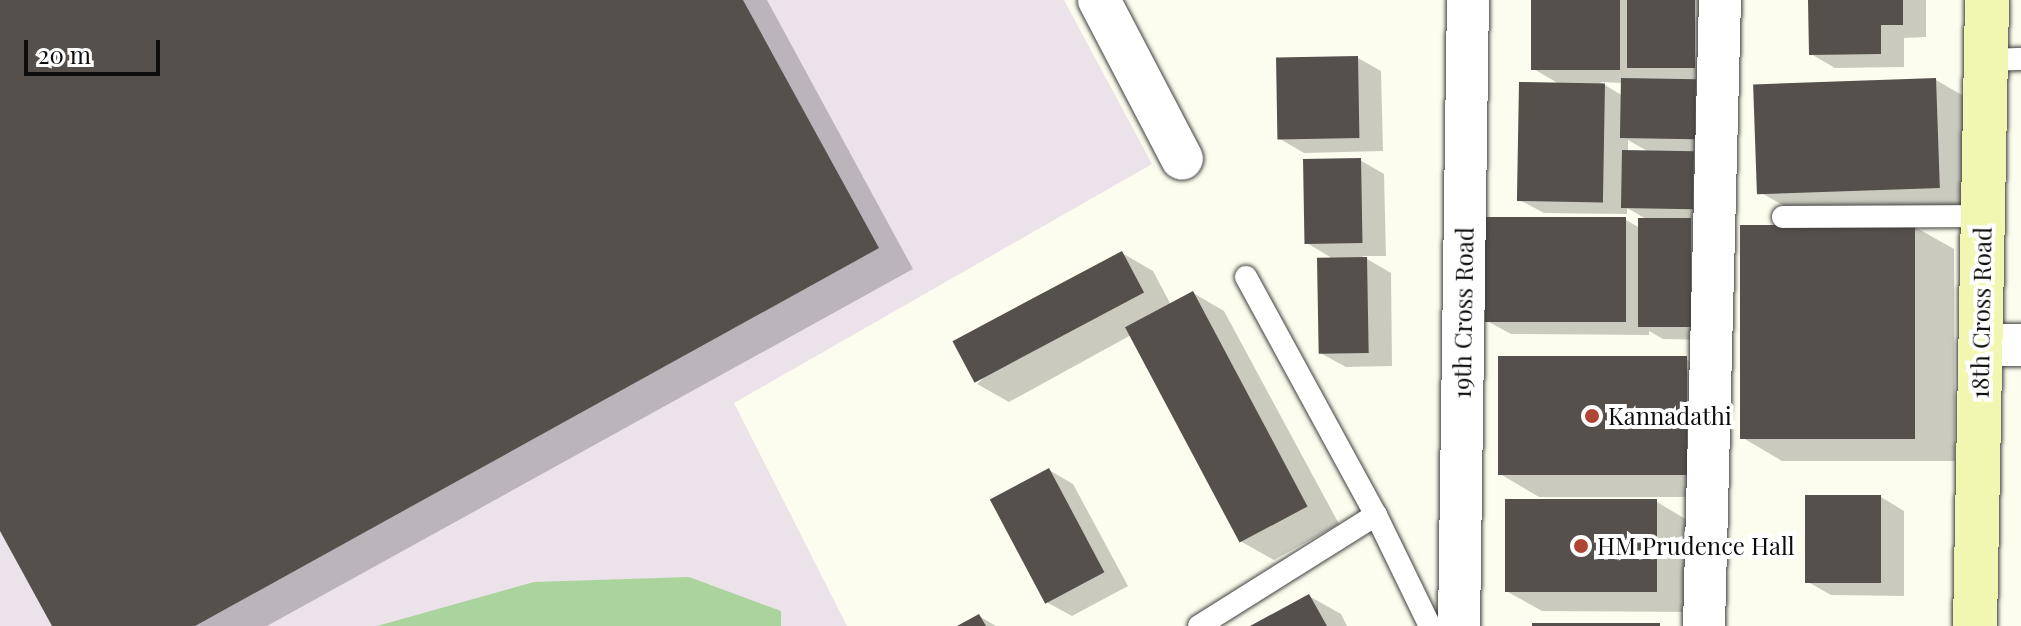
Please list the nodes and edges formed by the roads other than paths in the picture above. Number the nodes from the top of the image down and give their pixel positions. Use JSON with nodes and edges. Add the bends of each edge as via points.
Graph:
{"nodes":[{"id":1,"x":1099,"y":0,"type":"edge"},
{"id":2,"x":1468,"y":0,"type":"edge"},
{"id":3,"x":1720,"y":0,"type":"edge"},
{"id":4,"x":1987,"y":0,"type":"edge"},
{"id":5,"x":2004,"y":59,"type":"edge"},
{"id":6,"x":1182,"y":159,"type":"dead end"},
{"id":7,"x":1983,"y":216,"type":"junction"},
{"id":8,"x":1783,"y":217,"type":"dead end"},
{"id":9,"x":1246,"y":277,"type":"dead end"},
{"id":10,"x":2001,"y":345,"type":"edge"},
{"id":11,"x":1376,"y":515,"type":"junction"},
{"id":12,"x":1199,"y":626,"type":"edge"},
{"id":13,"x":1430,"y":626,"type":"edge"},
{"id":14,"x":1459,"y":626,"type":"edge"},
{"id":15,"x":1704,"y":626,"type":"edge"},
{"id":16,"x":1975,"y":626,"type":"edge"}],
"edges":[{"from":1,"to":6,"type":"street"},
{"from":2,"to":14,"type":"street","name":"19th Cross Road"},
{"from":3,"to":15,"type":"street"},
{"from":4,"to":5,"type":"main road","name":"18th Cross Road"},
{"from":5,"to":7,"type":"main road","name":"18th Cross Road"},
{"from":7,"to":8,"type":"lane"},
{"from":7,"to":10,"type":"main road","name":"18th Cross Road"},
{"from":9,"to":11,"type":"lane"},
{"from":10,"to":16,"type":"main road","name":"18th Cross Road"},
{"from":11,"to":12,"type":"lane"},
{"from":11,"to":13,"type":"lane"}]}
